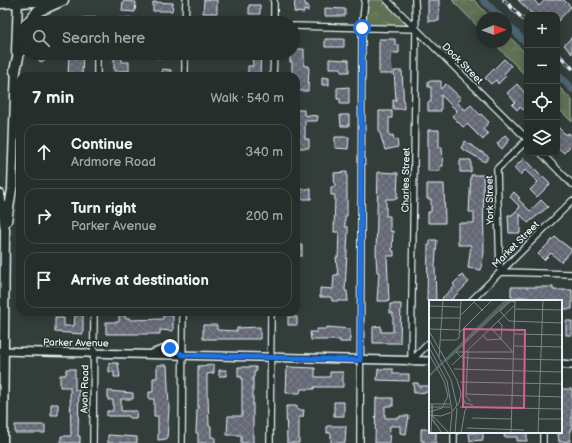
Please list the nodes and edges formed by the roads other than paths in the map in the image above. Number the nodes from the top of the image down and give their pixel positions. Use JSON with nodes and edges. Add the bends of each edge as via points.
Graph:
{"nodes":[{"id":1,"x":55,"y":0,"type":"edge"},
{"id":2,"x":63,"y":0,"type":"edge"},
{"id":3,"x":186,"y":0,"type":"edge"},
{"id":4,"x":274,"y":0,"type":"edge"},
{"id":5,"x":365,"y":0,"type":"edge"},
{"id":6,"x":388,"y":0,"type":"edge"},
{"id":7,"x":415,"y":0,"type":"edge"},
{"id":8,"x":18,"y":1,"type":"edge"},
{"id":9,"x":0,"y":3,"type":"edge"},
{"id":10,"x":17,"y":16,"type":"edge"},
{"id":11,"x":34,"y":16,"type":"edge"},
{"id":12,"x":185,"y":16,"type":"edge"},
{"id":13,"x":274,"y":16,"type":"edge"},
{"id":14,"x":300,"y":26,"type":"edge"},
{"id":15,"x":362,"y":28,"type":"junction"},
{"id":16,"x":416,"y":29,"type":"junction"},
{"id":17,"x":16,"y":48,"type":"edge"},
{"id":18,"x":17,"y":60,"type":"edge"},
{"id":19,"x":97,"y":60,"type":"edge"},
{"id":20,"x":185,"y":60,"type":"edge"},
{"id":21,"x":274,"y":60,"type":"edge"},
{"id":22,"x":15,"y":71,"type":"junction"},
{"id":23,"x":97,"y":72,"type":"edge"},
{"id":24,"x":185,"y":72,"type":"edge"},
{"id":25,"x":274,"y":72,"type":"edge"},
{"id":26,"x":524,"y":137,"type":"edge"},
{"id":27,"x":524,"y":143,"type":"edge"},
{"id":28,"x":544,"y":156,"type":"edge"},
{"id":29,"x":572,"y":184,"type":"edge"},
{"id":30,"x":0,"y":194,"type":"edge"},
{"id":31,"x":572,"y":201,"type":"edge"},
{"id":32,"x":5,"y":230,"type":"junction"},
{"id":33,"x":500,"y":272,"type":"junction"},
{"id":34,"x":572,"y":274,"type":"edge"},
{"id":35,"x":472,"y":300,"type":"edge"},
{"id":36,"x":94,"y":316,"type":"edge"},
{"id":37,"x":183,"y":316,"type":"edge"},
{"id":38,"x":271,"y":316,"type":"edge"},
{"id":39,"x":429,"y":343,"type":"edge"},
{"id":40,"x":2,"y":351,"type":"edge"},
{"id":41,"x":94,"y":353,"type":"junction"},
{"id":42,"x":183,"y":355,"type":"junction"},
{"id":43,"x":271,"y":357,"type":"junction"},
{"id":44,"x":360,"y":360,"type":"junction"},
{"id":45,"x":411,"y":361,"type":"junction"},
{"id":46,"x":429,"y":361,"type":"edge"},
{"id":47,"x":562,"y":364,"type":"edge"},
{"id":48,"x":572,"y":365,"type":"edge"},
{"id":49,"x":3,"y":443,"type":"edge"},
{"id":50,"x":93,"y":443,"type":"edge"},
{"id":51,"x":182,"y":443,"type":"edge"},
{"id":52,"x":270,"y":443,"type":"edge"},
{"id":53,"x":360,"y":443,"type":"edge"}],
"edges":[{"from":1,"to":8,"type":"highway"},
{"from":2,"to":11,"type":"highway","via":[[38,11]]},
{"from":3,"to":12,"type":"street"},
{"from":4,"to":13,"type":"street"},
{"from":5,"to":15,"type":"street"},
{"from":6,"to":16,"type":"street","name":"Dock Street"},
{"from":7,"to":16,"type":"street","name":"Charles Street"},
{"from":8,"to":9,"type":"highway"},
{"from":8,"to":10,"type":"main road"},
{"from":14,"to":15,"type":"street"},
{"from":15,"to":16,"type":"street"},
{"from":15,"to":44,"type":"street"},
{"from":16,"to":26,"type":"street","name":"Dock Street"},
{"from":16,"to":45,"type":"street","name":"Charles Street"},
{"from":17,"to":22,"type":"main road"},
{"from":18,"to":22,"type":"highway"},
{"from":19,"to":23,"type":"street"},
{"from":20,"to":24,"type":"street"},
{"from":21,"to":25,"type":"street"},
{"from":22,"to":32,"type":"main road","via":[[12,189]]},
{"from":27,"to":33,"type":"street","name":"York Street","via":[[497,169]]},
{"from":28,"to":29,"type":"street"},
{"from":30,"to":32,"type":"main road"},
{"from":31,"to":33,"type":"street","name":"Market Street"},
{"from":32,"to":40,"type":"main road"},
{"from":33,"to":34,"type":"street"},
{"from":33,"to":35,"type":"street","name":"Market Street"},
{"from":36,"to":41,"type":"street","name":"Avon Road"},
{"from":37,"to":42,"type":"street"},
{"from":38,"to":43,"type":"street"},
{"from":39,"to":45,"type":"street"},
{"from":40,"to":41,"type":"street","name":"Parker Avenue"},
{"from":40,"to":49,"type":"main road"},
{"from":41,"to":42,"type":"street","name":"Parker Avenue","via":[[152,354],[170,348]]},
{"from":41,"to":50,"type":"street","name":"Avon Road"},
{"from":42,"to":43,"type":"street","name":"Parker Avenue"},
{"from":42,"to":51,"type":"street"},
{"from":43,"to":44,"type":"street","name":"Parker Avenue"},
{"from":43,"to":52,"type":"street"},
{"from":44,"to":45,"type":"street","name":"Parker Avenue"},
{"from":44,"to":53,"type":"street"},
{"from":45,"to":46,"type":"street","name":"Parker Avenue"},
{"from":47,"to":48,"type":"street"}]}
